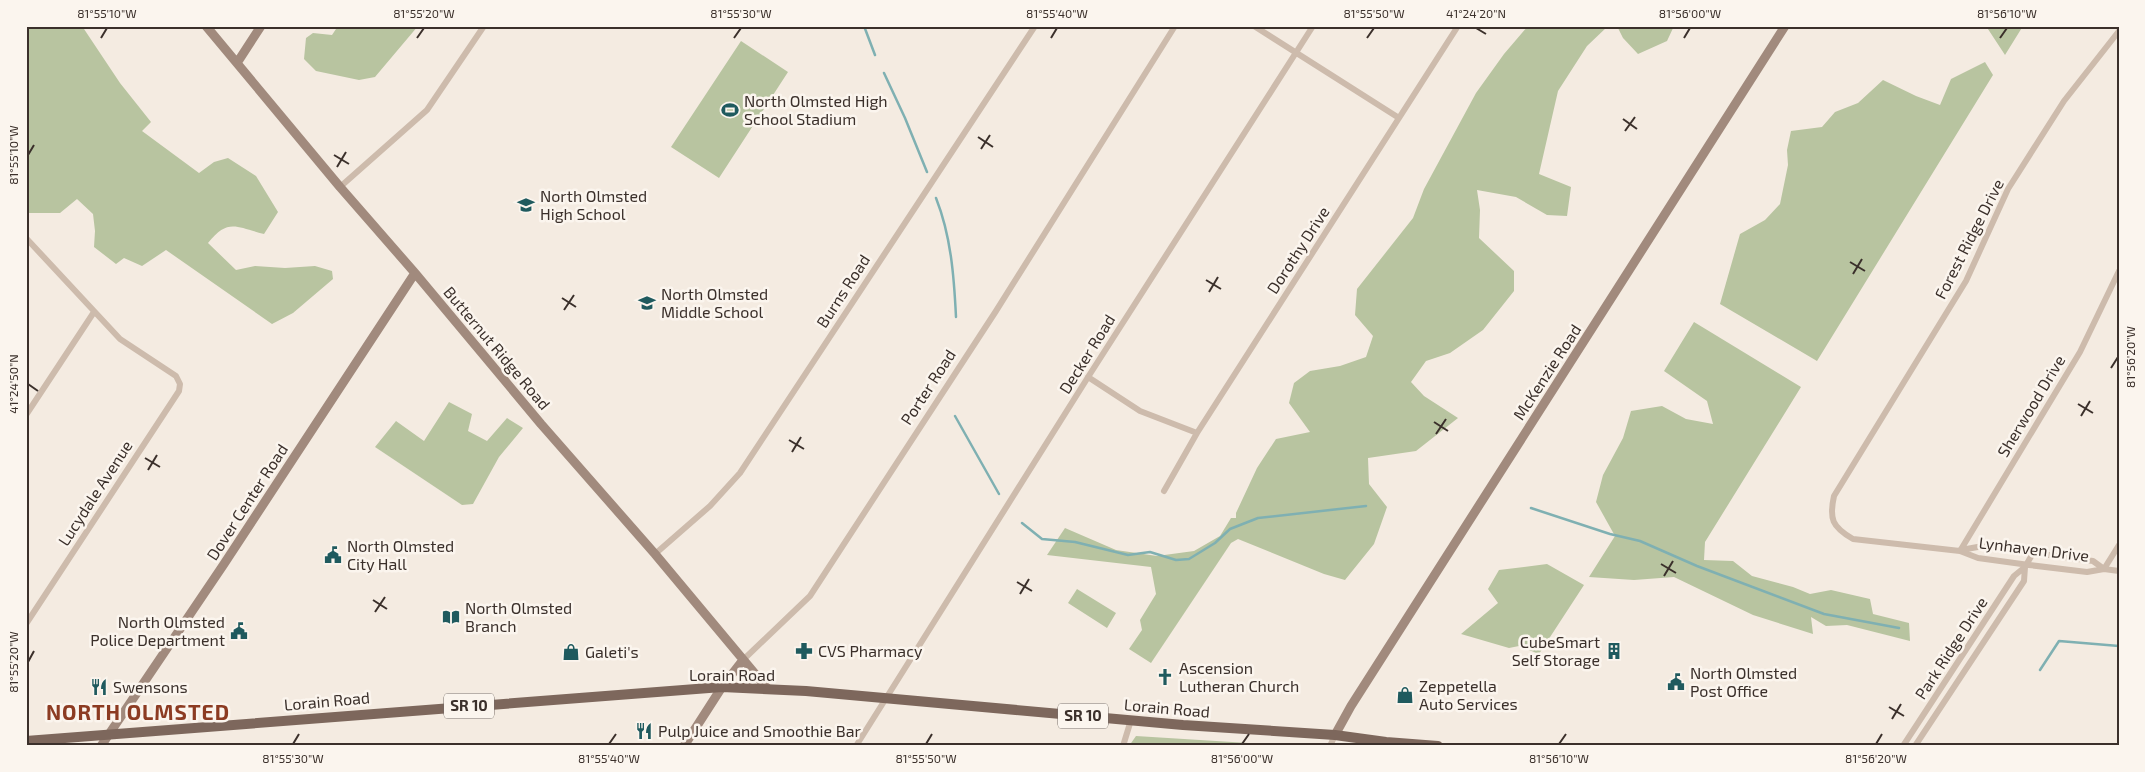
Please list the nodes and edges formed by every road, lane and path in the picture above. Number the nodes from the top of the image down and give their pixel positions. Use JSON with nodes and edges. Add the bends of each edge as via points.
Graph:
{"nodes":[{"id":1,"x":206,"y":26,"type":"edge"},
{"id":2,"x":261,"y":26,"type":"edge"},
{"id":3,"x":484,"y":26,"type":"edge"},
{"id":4,"x":1035,"y":26,"type":"edge"},
{"id":5,"x":1175,"y":26,"type":"edge"},
{"id":6,"x":1254,"y":26,"type":"edge"},
{"id":7,"x":1313,"y":26,"type":"edge"},
{"id":8,"x":1458,"y":26,"type":"edge"},
{"id":9,"x":1785,"y":26,"type":"edge"},
{"id":10,"x":2119,"y":31,"type":"edge"},
{"id":11,"x":1296,"y":52,"type":"junction"},
{"id":12,"x":237,"y":64,"type":"junction"},
{"id":13,"x":1399,"y":118,"type":"junction"},
{"id":14,"x":340,"y":187,"type":"junction"},
{"id":15,"x":26,"y":238,"type":"edge"},
{"id":16,"x":2119,"y":271,"type":"edge"},
{"id":17,"x":415,"y":273,"type":"junction"},
{"id":18,"x":94,"y":312,"type":"junction"},
{"id":19,"x":1088,"y":377,"type":"junction"},
{"id":20,"x":26,"y":415,"type":"edge"},
{"id":21,"x":1197,"y":433,"type":"junction"},
{"id":22,"x":1164,"y":491,"type":"dead end"},
{"id":23,"x":1832,"y":520,"type":"joint"},
{"id":24,"x":2119,"y":545,"type":"edge"},
{"id":25,"x":1960,"y":551,"type":"junction"},
{"id":26,"x":2034,"y":553,"type":"junction"},
{"id":27,"x":655,"y":554,"type":"junction"},
{"id":28,"x":2026,"y":566,"type":"junction"},
{"id":29,"x":2104,"y":569,"type":"junction"},
{"id":30,"x":2119,"y":571,"type":"edge"},
{"id":31,"x":26,"y":624,"type":"edge"},
{"id":32,"x":743,"y":660,"type":"junction"},
{"id":33,"x":722,"y":687,"type":"junction"},
{"id":34,"x":767,"y":688,"type":"junction"},
{"id":35,"x":887,"y":698,"type":"junction"},
{"id":36,"x":1131,"y":720,"type":"junction"},
{"id":37,"x":1335,"y":735,"type":"junction"},
{"id":38,"x":108,"y":736,"type":"junction"},
{"id":39,"x":26,"y":741,"type":"edge"},
{"id":40,"x":101,"y":746,"type":"edge"},
{"id":41,"x":684,"y":746,"type":"edge"},
{"id":42,"x":856,"y":746,"type":"edge"},
{"id":43,"x":1123,"y":746,"type":"edge"},
{"id":44,"x":1330,"y":746,"type":"edge"},
{"id":45,"x":1438,"y":746,"type":"edge"},
{"id":46,"x":1903,"y":746,"type":"edge"},
{"id":47,"x":1915,"y":746,"type":"edge"}],
"edges":[{"from":1,"to":12,"type":"street","name":"Butternut Ridge Road"},
{"from":2,"to":12,"type":"street"},
{"from":3,"to":14,"type":"street","via":[[427,110]]},
{"from":4,"to":27,"type":"street","name":"Burns Road","via":[[740,473],[710,506]]},
{"from":5,"to":32,"type":"street","name":"Porter Road","via":[[996,311],[810,596]]},
{"from":6,"to":11,"type":"street"},
{"from":7,"to":11,"type":"street","name":"Decker Road"},
{"from":8,"to":13,"type":"street","name":"Dorothy Drive"},
{"from":9,"to":37,"type":"street","name":"McKenzie Road"},
{"from":10,"to":23,"type":"street","name":"Forest Ridge Drive","via":[[2064,101],[2008,189],[1966,281],[1834,496]]},
{"from":11,"to":13,"type":"street"},
{"from":11,"to":19,"type":"street","name":"Decker Road"},
{"from":12,"to":14,"type":"street","name":"Butternut Ridge Road"},
{"from":13,"to":21,"type":"street","name":"Dorothy Drive"},
{"from":14,"to":17,"type":"street","name":"Butternut Ridge Road"},
{"from":15,"to":18,"type":"street"},
{"from":16,"to":25,"type":"street","name":"Sherwood Drive","via":[[2080,352]]},
{"from":17,"to":27,"type":"street","name":"Butternut Ridge Road"},
{"from":17,"to":38,"type":"street","name":"Dover Center Road"},
{"from":18,"to":20,"type":"street"},
{"from":18,"to":31,"type":"street","name":"Lucydale Avenue","via":[[120,338],[176,376],[179,391]]},
{"from":19,"to":21,"type":"street","via":[[1140,411]]},
{"from":19,"to":35,"type":"street","name":"Decker Road"},
{"from":21,"to":22,"type":"street","name":"Dorothy Drive"},
{"from":23,"to":25,"type":"street","name":"Lynhaven Drive","via":[[1841,532],[1853,539]]},
{"from":24,"to":29,"type":"street"},
{"from":25,"to":26,"type":"street","name":"Lynhaven Drive","via":[[1983,546]]},
{"from":25,"to":28,"type":"street","name":"Lynhaven Drive","via":[[1978,558]]},
{"from":26,"to":28,"type":"street","name":"Park Ridge Drive"},
{"from":26,"to":29,"type":"street","name":"Lynhaven Drive","via":[[2093,561]]},
{"from":27,"to":32,"type":"street","name":"Butternut Ridge Road"},
{"from":28,"to":29,"type":"street","name":"Lynhaven Drive","via":[[2087,572]]},
{"from":28,"to":46,"type":"street","name":"Park Ridge Drive","via":[[2014,576]]},
{"from":28,"to":47,"type":"street","name":"Park Ridge Drive","via":[[2024,581]]},
{"from":29,"to":30,"type":"street","name":"Lynhaven Drive"},
{"from":32,"to":33,"type":"street","name":"Porter Road"},
{"from":32,"to":34,"type":"street","name":"Butternut Ridge Road"},
{"from":33,"to":34,"type":"main road","name":"Lorain Road","number":"SR 10"},
{"from":33,"to":38,"type":"main road","name":"Lorain Road","number":"SR 10","via":[[324,716]]},
{"from":33,"to":41,"type":"street","name":"Porter Road"},
{"from":34,"to":35,"type":"main road","name":"Lorain Road","number":"SR 10"},
{"from":35,"to":36,"type":"main road","name":"Lorain Road","number":"SR 10"},
{"from":35,"to":42,"type":"street","name":"Decker Road"},
{"from":36,"to":37,"type":"main road","name":"Lorain Road","number":"SR 10"},
{"from":36,"to":43,"type":"street"},
{"from":37,"to":44,"type":"street"},
{"from":37,"to":45,"type":"main road","name":"Lorain Road","number":"SR 10"},
{"from":38,"to":39,"type":"main road","name":"Lorain Road","number":"SR 10"},
{"from":38,"to":40,"type":"street","name":"Dover Center Road"}]}
